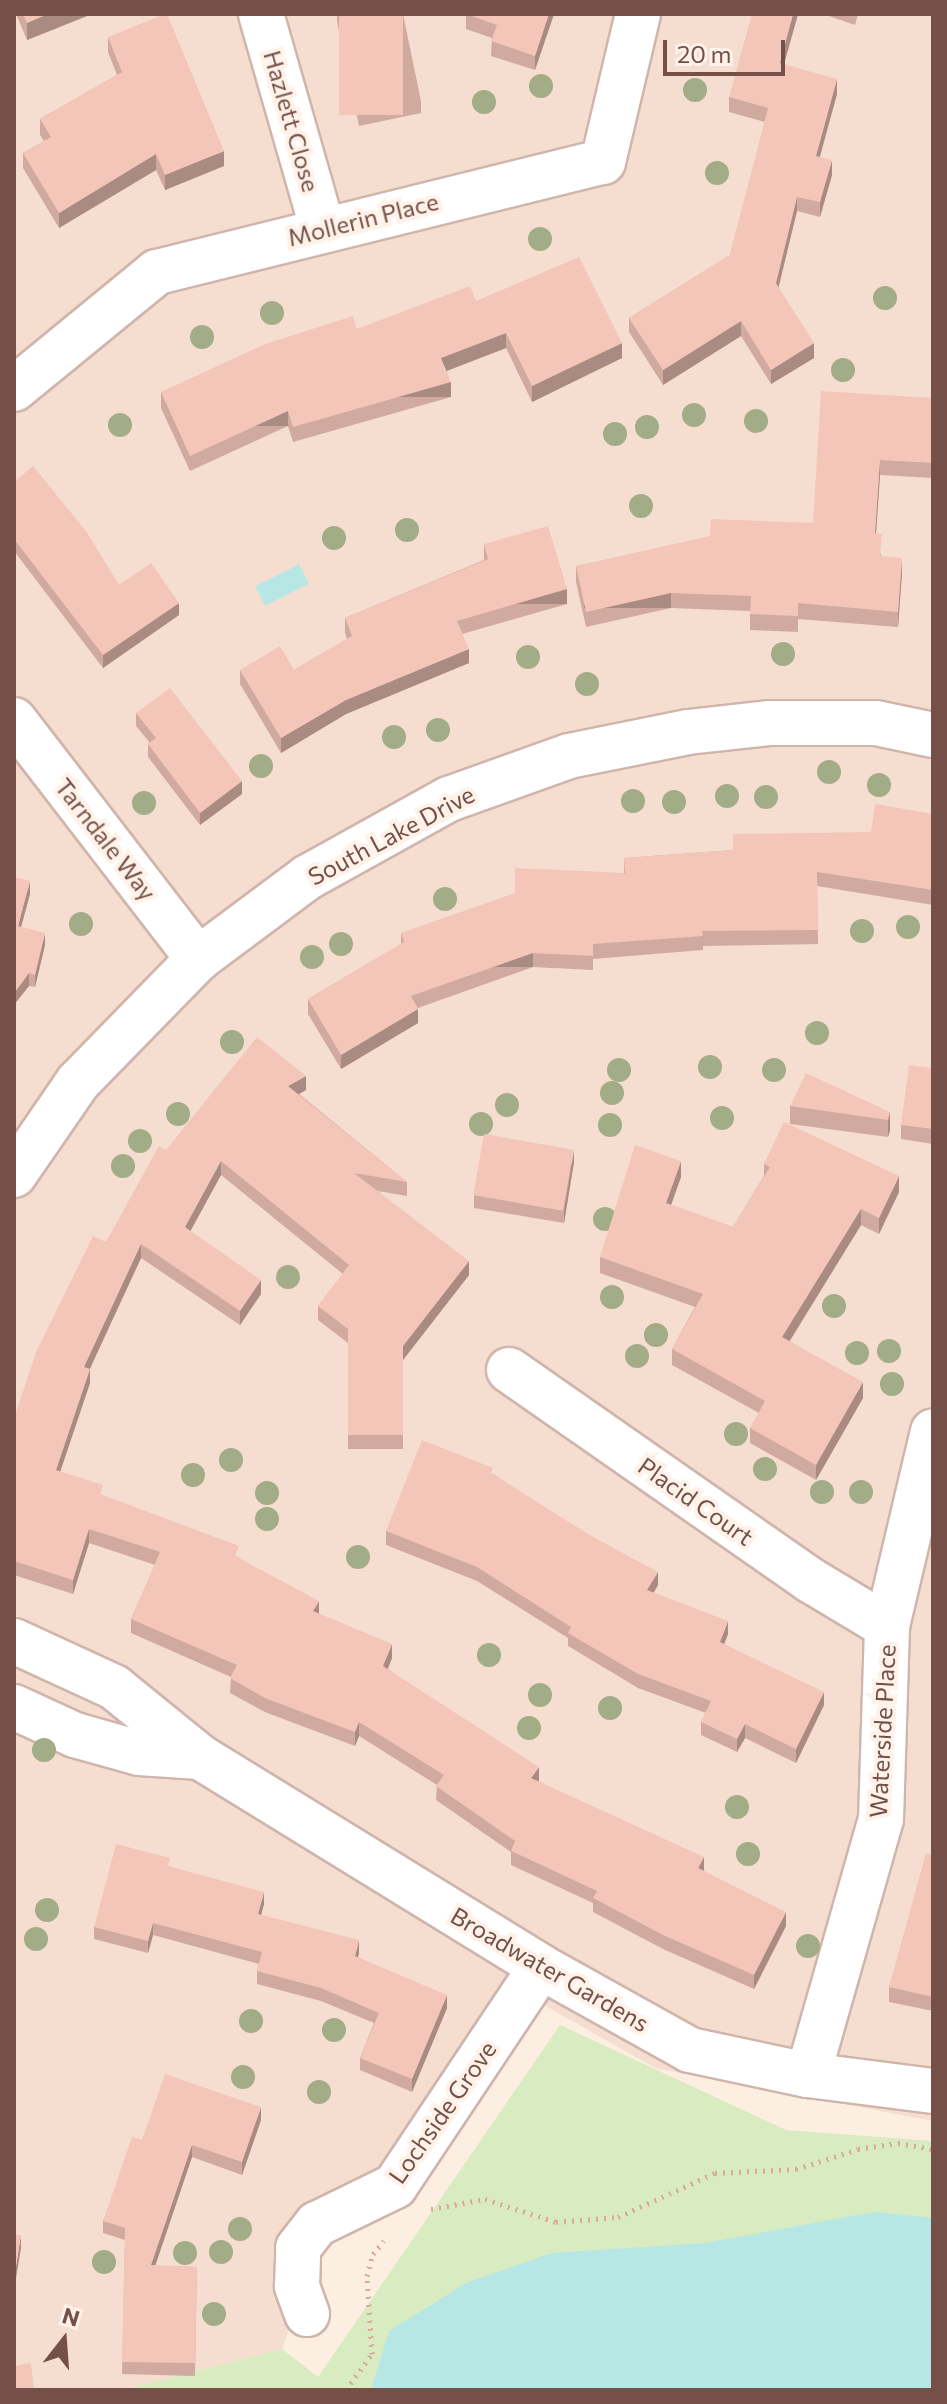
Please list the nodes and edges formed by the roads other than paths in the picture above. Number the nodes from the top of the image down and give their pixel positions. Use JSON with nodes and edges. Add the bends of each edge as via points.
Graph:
{"nodes":[{"id":1,"x":261,"y":14,"type":"edge"},
{"id":2,"x":638,"y":14,"type":"edge"},
{"id":3,"x":322,"y":227,"type":"junction"},
{"id":4,"x":14,"y":389,"type":"edge"},
{"id":5,"x":14,"y":720,"type":"edge"},
{"id":6,"x":933,"y":735,"type":"edge"},
{"id":7,"x":198,"y":959,"type":"junction"},
{"id":8,"x":14,"y":1175,"type":"edge"},
{"id":9,"x":509,"y":1370,"type":"dead end"},
{"id":10,"x":933,"y":1431,"type":"edge"},
{"id":11,"x":887,"y":1626,"type":"junction"},
{"id":12,"x":14,"y":1641,"type":"edge"},
{"id":13,"x":14,"y":1707,"type":"edge"},
{"id":14,"x":200,"y":1757,"type":"junction"},
{"id":15,"x":541,"y":1967,"type":"junction"},
{"id":16,"x":808,"y":2075,"type":"junction"},
{"id":17,"x":933,"y":2091,"type":"edge"},
{"id":18,"x":307,"y":2314,"type":"dead end"}],
"edges":[{"from":1,"to":3,"type":"street","name":"Hazlett Close"},
{"from":2,"to":3,"type":"street","name":"Mollerin Place","via":[[603,162]]},
{"from":3,"to":4,"type":"street","name":"Mollerin Place","via":[[157,272]]},
{"from":5,"to":7,"type":"street","name":"Tarndale Way"},
{"from":6,"to":7,"type":"street","name":"South Lake Drive","via":[[876,723],[769,723],[688,732],[569,756],[449,799],[308,877]]},
{"from":7,"to":8,"type":"street","name":"South Lake Drive","via":[[78,1082]]},
{"from":9,"to":11,"type":"street","name":"Placid Court","via":[[810,1580]]},
{"from":10,"to":11,"type":"street","name":"Waterside Place"},
{"from":11,"to":16,"type":"street","name":"Waterside Place","via":[[881,1819]]},
{"from":12,"to":14,"type":"street","name":"Broadwater Gardens","via":[[114,1687]]},
{"from":13,"to":14,"type":"street","name":"Broadwater Gardens","via":[[75,1735],[139,1753]]},
{"from":14,"to":15,"type":"street","name":"Broadwater Gardens"},
{"from":15,"to":16,"type":"street","name":"Broadwater Gardens","via":[[690,2050]]},
{"from":15,"to":18,"type":"street","name":"Lochside Grove","via":[[402,2200],[317,2224],[298,2248],[297,2286]]},
{"from":16,"to":17,"type":"street","name":"Broadwater Gardens"}]}
